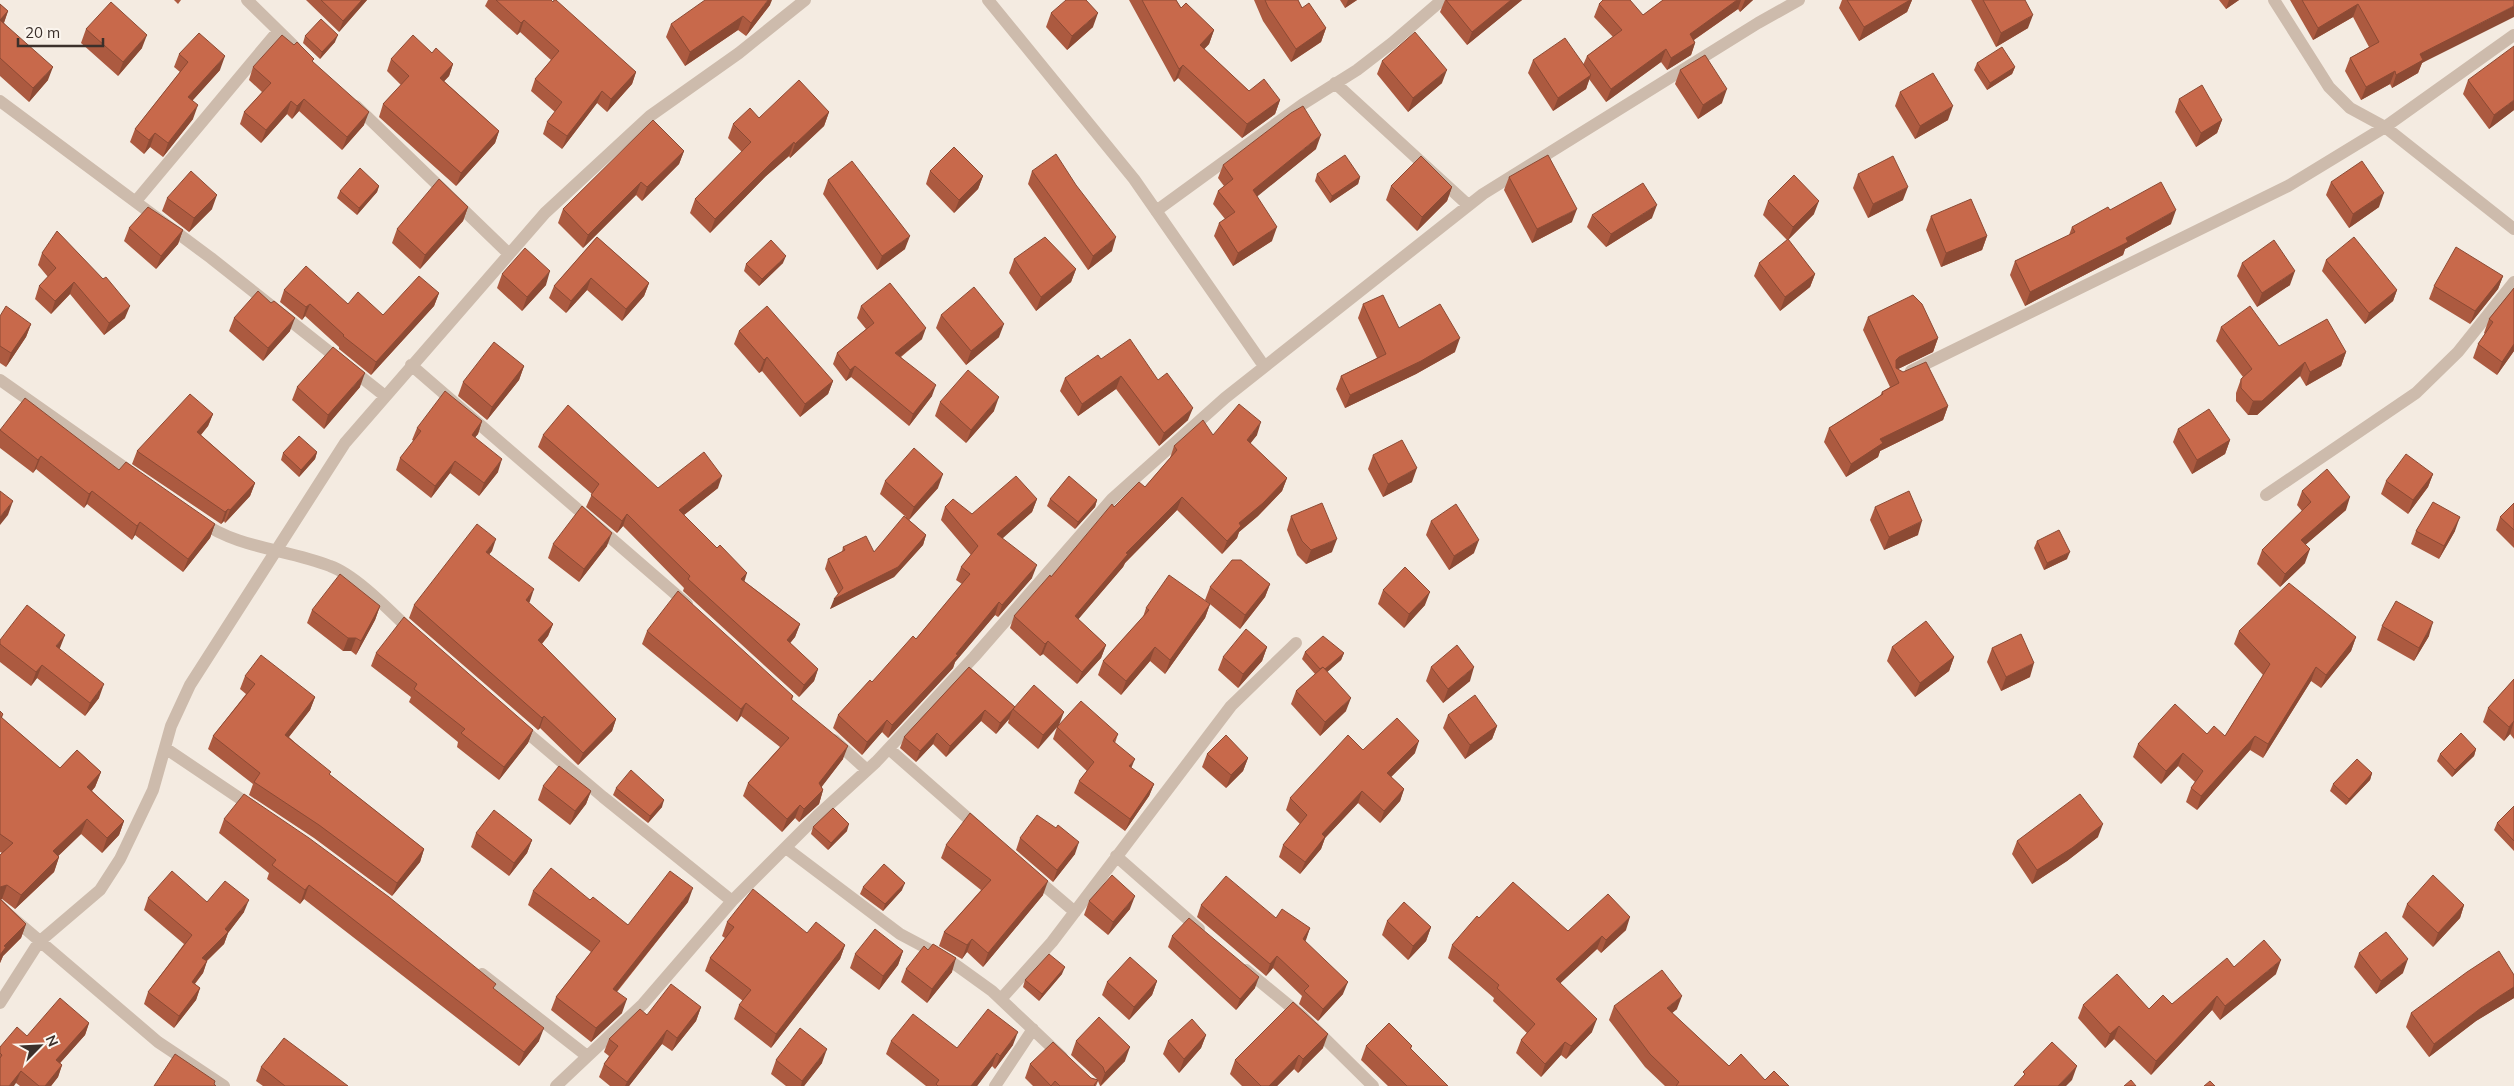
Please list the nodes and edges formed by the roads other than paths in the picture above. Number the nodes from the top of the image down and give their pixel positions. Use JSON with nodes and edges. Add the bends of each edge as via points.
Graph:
{"nodes":[{"id":1,"x":246,"y":0,"type":"edge"},
{"id":2,"x":806,"y":0,"type":"edge"},
{"id":3,"x":988,"y":0,"type":"edge"},
{"id":4,"x":1442,"y":0,"type":"edge"},
{"id":5,"x":1799,"y":0,"type":"edge"},
{"id":6,"x":2274,"y":0,"type":"edge"},
{"id":7,"x":278,"y":31,"type":"junction"},
{"id":8,"x":2514,"y":35,"type":"edge"},
{"id":9,"x":305,"y":57,"type":"edge"},
{"id":10,"x":1335,"y":83,"type":"junction"},
{"id":11,"x":346,"y":97,"type":"edge"},
{"id":12,"x":0,"y":100,"type":"edge"},
{"id":13,"x":2385,"y":127,"type":"junction"},
{"id":14,"x":136,"y":201,"type":"junction"},
{"id":15,"x":1468,"y":205,"type":"junction"},
{"id":16,"x":1156,"y":211,"type":"junction"},
{"id":17,"x":2514,"y":229,"type":"edge"},
{"id":18,"x":509,"y":254,"type":"junction"},
{"id":19,"x":2514,"y":282,"type":"edge"},
{"id":20,"x":411,"y":365,"type":"junction"},
{"id":21,"x":1264,"y":366,"type":"junction"},
{"id":22,"x":1898,"y":378,"type":"edge"},
{"id":23,"x":0,"y":380,"type":"edge"},
{"id":24,"x":385,"y":396,"type":"junction"},
{"id":25,"x":146,"y":483,"type":"edge"},
{"id":26,"x":2266,"y":495,"type":"dead end"},
{"id":27,"x":186,"y":512,"type":"edge"},
{"id":28,"x":274,"y":551,"type":"junction"},
{"id":29,"x":693,"y":610,"type":"edge"},
{"id":30,"x":420,"y":639,"type":"edge"},
{"id":31,"x":1296,"y":643,"type":"dead end"},
{"id":32,"x":507,"y":715,"type":"edge"},
{"id":33,"x":824,"y":730,"type":"edge"},
{"id":34,"x":165,"y":748,"type":"junction"},
{"id":35,"x":889,"y":749,"type":"junction"},
{"id":36,"x":867,"y":770,"type":"junction"},
{"id":37,"x":269,"y":818,"type":"edge"},
{"id":38,"x":985,"y":834,"type":"edge"},
{"id":39,"x":786,"y":848,"type":"junction"},
{"id":40,"x":1116,"y":856,"type":"junction"},
{"id":41,"x":1023,"y":866,"type":"edge"},
{"id":42,"x":732,"y":901,"type":"junction"},
{"id":43,"x":0,"y":907,"type":"edge"},
{"id":44,"x":1075,"y":912,"type":"junction"},
{"id":45,"x":1205,"y":935,"type":"edge"},
{"id":46,"x":39,"y":942,"type":"junction"},
{"id":47,"x":1235,"y":960,"type":"edge"},
{"id":48,"x":474,"y":967,"type":"edge"},
{"id":49,"x":1001,"y":999,"type":"junction"},
{"id":50,"x":0,"y":1003,"type":"edge"},
{"id":51,"x":1033,"y":1029,"type":"junction"},
{"id":52,"x":587,"y":1056,"type":"junction"},
{"id":53,"x":1073,"y":1068,"type":"edge"},
{"id":54,"x":224,"y":1086,"type":"edge"},
{"id":55,"x":556,"y":1086,"type":"edge"},
{"id":56,"x":995,"y":1086,"type":"edge"},
{"id":57,"x":1373,"y":1086,"type":"edge"}],
"edges":[{"from":1,"to":7,"type":"street"},
{"from":2,"to":18,"type":"street","via":[[739,53],[650,116],[545,213]]},
{"from":3,"to":16,"type":"street","via":[[1134,179]]},
{"from":4,"to":10,"type":"street","via":[[1392,43]]},
{"from":5,"to":15,"type":"street"},
{"from":6,"to":13,"type":"street","via":[[2330,87],[2350,108]]},
{"from":7,"to":9,"type":"street"},
{"from":7,"to":14,"type":"street"},
{"from":8,"to":13,"type":"street"},
{"from":10,"to":15,"type":"street"},
{"from":10,"to":16,"type":"street"},
{"from":11,"to":18,"type":"street"},
{"from":12,"to":14,"type":"street"},
{"from":13,"to":17,"type":"street"},
{"from":13,"to":22,"type":"street","via":[[2288,186]]},
{"from":14,"to":24,"type":"street"},
{"from":15,"to":21,"type":"street"},
{"from":16,"to":21,"type":"street"},
{"from":18,"to":20,"type":"street"},
{"from":19,"to":26,"type":"street","via":[[2458,352],[2416,393]]},
{"from":20,"to":24,"type":"street"},
{"from":20,"to":29,"type":"street"},
{"from":21,"to":35,"type":"street","via":[[1112,499]]},
{"from":23,"to":25,"type":"street"},
{"from":24,"to":28,"type":"street","via":[[345,443]]},
{"from":27,"to":28,"type":"street","via":[[211,529]]},
{"from":28,"to":30,"type":"street","via":[[332,566],[373,595]]},
{"from":28,"to":34,"type":"street","via":[[190,685],[171,726]]},
{"from":31,"to":40,"type":"street","via":[[1231,706]]},
{"from":32,"to":42,"type":"street"},
{"from":33,"to":36,"type":"street"},
{"from":34,"to":37,"type":"street"},
{"from":34,"to":46,"type":"street","via":[[153,790],[120,860],[100,890]]},
{"from":35,"to":36,"type":"street"},
{"from":35,"to":38,"type":"street"},
{"from":36,"to":39,"type":"street"},
{"from":39,"to":42,"type":"street"},
{"from":39,"to":49,"type":"street","via":[[900,934],[949,960]]},
{"from":40,"to":44,"type":"street"},
{"from":40,"to":45,"type":"street"},
{"from":41,"to":44,"type":"street"},
{"from":42,"to":52,"type":"street","via":[[643,1004]]},
{"from":43,"to":46,"type":"street"},
{"from":44,"to":49,"type":"street"},
{"from":46,"to":50,"type":"street"},
{"from":46,"to":54,"type":"street","via":[[158,1042]]},
{"from":47,"to":57,"type":"street","via":[[1303,1017]]},
{"from":48,"to":52,"type":"street"},
{"from":49,"to":51,"type":"street"},
{"from":51,"to":53,"type":"street"},
{"from":51,"to":56,"type":"street"},
{"from":52,"to":55,"type":"street"}]}
